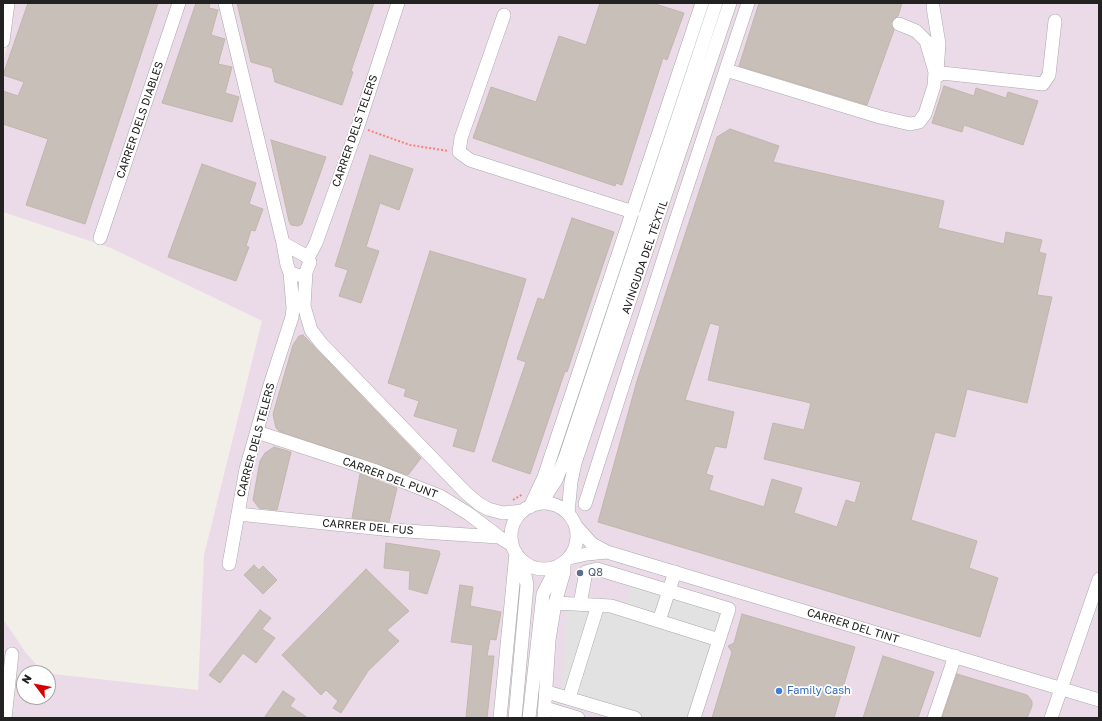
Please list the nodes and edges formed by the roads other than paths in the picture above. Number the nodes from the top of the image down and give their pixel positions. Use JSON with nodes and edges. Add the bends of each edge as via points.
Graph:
{"nodes":[{"id":1,"x":8,"y":3,"type":"edge"},
{"id":2,"x":180,"y":3,"type":"edge"},
{"id":3,"x":225,"y":3,"type":"edge"},
{"id":4,"x":398,"y":3,"type":"edge"},
{"id":5,"x":702,"y":3,"type":"edge"},
{"id":6,"x":716,"y":3,"type":"edge"},
{"id":7,"x":730,"y":3,"type":"edge"},
{"id":8,"x":748,"y":3,"type":"edge"},
{"id":9,"x":932,"y":7,"type":"dead end"},
{"id":10,"x":504,"y":15,"type":"dead end"},
{"id":11,"x":1055,"y":21,"type":"dead end"},
{"id":12,"x":899,"y":24,"type":"dead end"},
{"id":13,"x":3,"y":41,"type":"edge"},
{"id":14,"x":726,"y":70,"type":"junction"},
{"id":15,"x":935,"y":78,"type":"junction"},
{"id":16,"x":633,"y":212,"type":"junction"},
{"id":17,"x":658,"y":221,"type":"junction"},
{"id":18,"x":674,"y":226,"type":"junction"},
{"id":19,"x":100,"y":238,"type":"dead end"},
{"id":20,"x":283,"y":243,"type":"junction"},
{"id":21,"x":303,"y":256,"type":"junction"},
{"id":22,"x":289,"y":267,"type":"junction"},
{"id":23,"x":306,"y":272,"type":"junction"},
{"id":24,"x":311,"y":330,"type":"junction"},
{"id":25,"x":288,"y":333,"type":"junction"},
{"id":26,"x":258,"y":432,"type":"junction"},
{"id":27,"x":585,"y":504,"type":"dead end"},
{"id":28,"x":531,"y":507,"type":"junction"},
{"id":29,"x":568,"y":513,"type":"junction"},
{"id":30,"x":238,"y":514,"type":"junction"},
{"id":31,"x":576,"y":526,"type":"junction"},
{"id":32,"x":499,"y":537,"type":"junction"},
{"id":33,"x":607,"y":552,"type":"junction"},
{"id":34,"x":517,"y":553,"type":"junction"},
{"id":35,"x":564,"y":563,"type":"junction"},
{"id":36,"x":229,"y":564,"type":"dead end"},
{"id":37,"x":675,"y":572,"type":"junction"},
{"id":38,"x":1099,"y":579,"type":"edge"},
{"id":39,"x":668,"y":591,"type":"junction"},
{"id":40,"x":555,"y":603,"type":"junction"},
{"id":41,"x":580,"y":604,"type":"junction"},
{"id":42,"x":598,"y":605,"type":"junction"},
{"id":43,"x":659,"y":621,"type":"junction"},
{"id":44,"x":719,"y":640,"type":"junction"},
{"id":45,"x":12,"y":654,"type":"dead end"},
{"id":46,"x":955,"y":656,"type":"junction"},
{"id":47,"x":1061,"y":688,"type":"junction"},
{"id":48,"x":547,"y":692,"type":"junction"},
{"id":49,"x":569,"y":698,"type":"junction"},
{"id":50,"x":1099,"y":700,"type":"edge"},
{"id":51,"x":545,"y":713,"type":"edge"},
{"id":52,"x":5,"y":718,"type":"edge"},
{"id":53,"x":500,"y":718,"type":"edge"},
{"id":54,"x":515,"y":718,"type":"edge"},
{"id":55,"x":529,"y":718,"type":"edge"},
{"id":56,"x":578,"y":718,"type":"edge"},
{"id":57,"x":635,"y":718,"type":"edge"},
{"id":58,"x":694,"y":718,"type":"edge"},
{"id":59,"x":934,"y":718,"type":"edge"},
{"id":60,"x":1051,"y":718,"type":"edge"}],
"edges":[{"from":1,"to":13,"type":"street"},
{"from":2,"to":19,"type":"street","name":"CARRER DELS DIABLES"},
{"from":3,"to":20,"type":"street","name":"CARRER DELS TELERS"},
{"from":4,"to":21,"type":"street","name":"CARRER DELS TELERS","via":[[316,243]]},
{"from":5,"to":16,"type":"street"},
{"from":6,"to":28,"type":"street","name":"AVINGUDA DEL TÈXTIL","via":[[565,458],[556,480]]},
{"from":7,"to":17,"type":"street","name":"AVINGUDA DEL TÈXTIL"},
{"from":8,"to":14,"type":"street"},
{"from":9,"to":15,"type":"street","via":[[940,50]]},
{"from":10,"to":16,"type":"street","via":[[461,138],[459,152],[470,160]]},
{"from":11,"to":15,"type":"street","via":[[1046,83],[942,73]]},
{"from":12,"to":15,"type":"street","via":[[916,31],[926,41]]},
{"from":14,"to":15,"type":"street","via":[[910,124],[918,122],[925,114]]},
{"from":14,"to":18,"type":"street"},
{"from":16,"to":28,"type":"street","via":[[544,477]]},
{"from":17,"to":18,"type":"street"},
{"from":17,"to":29,"type":"street","name":"AVINGUDA DEL TÈXTIL","via":[[575,463]]},
{"from":18,"to":27,"type":"street"},
{"from":20,"to":21,"type":"street"},
{"from":20,"to":22,"type":"street","name":"CARRER DELS TELERS"},
{"from":21,"to":22,"type":"street","via":[[292,255]]},
{"from":21,"to":23,"type":"street","via":[[310,266]]},
{"from":22,"to":23,"type":"street","via":[[300,276]]},
{"from":22,"to":25,"type":"street","name":"CARRER DELS TELERS","via":[[294,308]]},
{"from":23,"to":24,"type":"street","via":[[304,306]]},
{"from":24,"to":25,"type":"street","via":[[299,327]]},
{"from":24,"to":28,"type":"street","via":[[475,501],[496,512]]},
{"from":25,"to":26,"type":"street","name":"CARRER DELS TELERS","via":[[270,385]]},
{"from":26,"to":30,"type":"street","name":"CARRER DELS TELERS","via":[[246,469]]},
{"from":26,"to":32,"type":"street","name":"CARRER DEL PUNT","via":[[415,485],[455,504]]},
{"from":28,"to":29,"type":"street","via":[[556,505]]},
{"from":28,"to":34,"type":"street","via":[[513,527]]},
{"from":29,"to":31,"type":"street"},
{"from":30,"to":32,"type":"street","name":"CARRER DEL FUS","via":[[392,530]]},
{"from":30,"to":36,"type":"street","name":"CARRER DELS TELERS"},
{"from":31,"to":33,"type":"street","via":[[592,544]]},
{"from":31,"to":35,"type":"street","via":[[577,543]]},
{"from":32,"to":34,"type":"street","name":"CARRER DEL PUNT"},
{"from":33,"to":35,"type":"street","via":[[587,554]]},
{"from":33,"to":37,"type":"street","name":"CARRER DEL TINT"},
{"from":34,"to":35,"type":"street","via":[[539,569],[548,570]]},
{"from":34,"to":53,"type":"street"},
{"from":34,"to":54,"type":"street","via":[[527,585]]},
{"from":35,"to":40,"type":"street"},
{"from":35,"to":55,"type":"street","via":[[543,594]]},
{"from":37,"to":39,"type":"street"},
{"from":37,"to":46,"type":"street","name":"CARRER DEL TINT"},
{"from":38,"to":47,"type":"street"},
{"from":39,"to":41,"type":"street","via":[[597,569],[586,572]]},
{"from":39,"to":43,"type":"street"},
{"from":39,"to":44,"type":"street","via":[[729,609]]},
{"from":40,"to":41,"type":"street"},
{"from":40,"to":48,"type":"street","via":[[549,640]]},
{"from":41,"to":42,"type":"street"},
{"from":42,"to":43,"type":"street","via":[[611,606]]},
{"from":42,"to":49,"type":"street"},
{"from":43,"to":44,"type":"street"},
{"from":44,"to":58,"type":"street"},
{"from":45,"to":52,"type":"street"},
{"from":46,"to":47,"type":"street","name":"CARRER DEL TINT"},
{"from":46,"to":59,"type":"street"},
{"from":47,"to":50,"type":"street","name":"CARRER DEL TINT"},
{"from":47,"to":60,"type":"street"},
{"from":48,"to":49,"type":"street"},
{"from":48,"to":51,"type":"street"},
{"from":49,"to":57,"type":"street"},
{"from":51,"to":56,"type":"street"}]}
